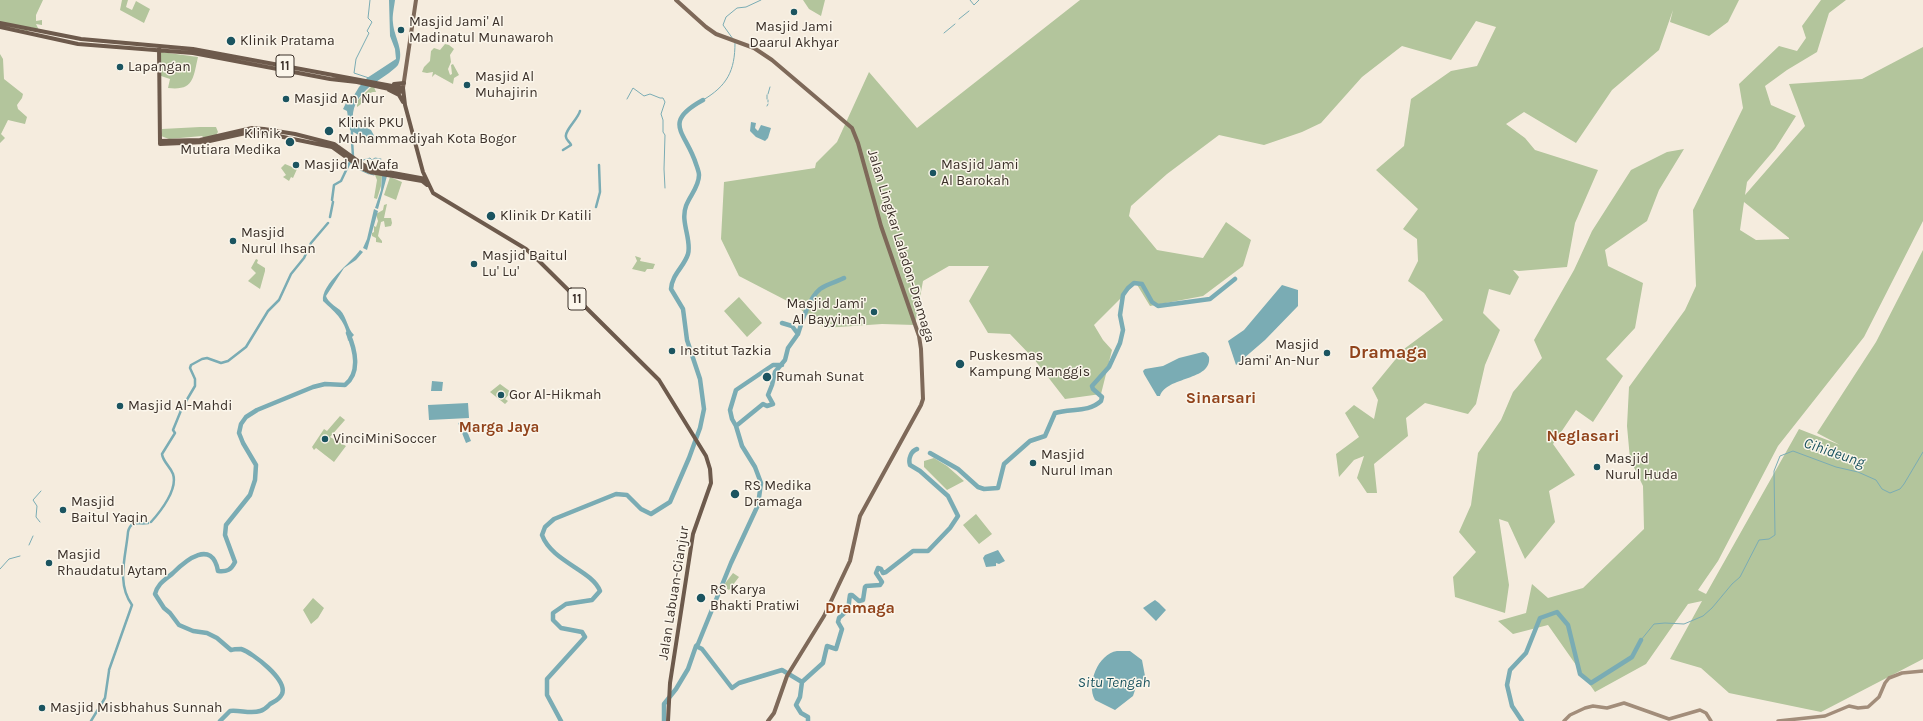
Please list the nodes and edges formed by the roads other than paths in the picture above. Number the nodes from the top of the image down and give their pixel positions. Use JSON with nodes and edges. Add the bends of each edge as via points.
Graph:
{"nodes":[{"id":1,"x":416,"y":0,"type":"edge"},
{"id":2,"x":676,"y":0,"type":"edge"},
{"id":3,"x":0,"y":23,"type":"edge"},
{"id":4,"x":0,"y":28,"type":"edge"},
{"id":5,"x":159,"y":48,"type":"junction"},
{"id":6,"x":404,"y":83,"type":"junction"},
{"id":7,"x":379,"y":84,"type":"junction"},
{"id":8,"x":385,"y":88,"type":"junction"},
{"id":9,"x":403,"y":90,"type":"junction"},
{"id":10,"x":405,"y":106,"type":"junction"},
{"id":11,"x":423,"y":172,"type":"junction"},
{"id":12,"x":389,"y":173,"type":"junction"},
{"id":13,"x":416,"y":177,"type":"junction"},
{"id":14,"x":426,"y":179,"type":"junction"},
{"id":15,"x":433,"y":193,"type":"junction"},
{"id":16,"x":1923,"y":671,"type":"edge"},
{"id":17,"x":668,"y":721,"type":"edge"},
{"id":18,"x":768,"y":721,"type":"edge"},
{"id":19,"x":1564,"y":721,"type":"edge"},
{"id":20,"x":1711,"y":721,"type":"edge"},
{"id":21,"x":1778,"y":721,"type":"edge"}],
"edges":[{"from":1,"to":6,"type":"main road"},
{"from":2,"to":18,"type":"main road","name":"Jalan Lingkar Laladon-Dramaga","via":[[706,27],[754,48],[772,60],[852,128],[921,349],[922,401],[860,516],[852,553],[824,616],[788,674],[774,713]]},
{"from":3,"to":5,"type":"highway","number":"11","via":[[81,39]]},
{"from":4,"to":5,"type":"highway","number":"11","via":[[78,44]]},
{"from":5,"to":7,"type":"highway","number":"11"},
{"from":5,"to":12,"type":"highway","number":"11","via":[[160,142],[205,142],[259,132],[325,143],[367,167]]},
{"from":6,"to":7,"type":"highway"},
{"from":6,"to":9,"type":"main road"},
{"from":7,"to":8,"type":"highway"},
{"from":7,"to":9,"type":"highway"},
{"from":8,"to":9,"type":"highway"},
{"from":8,"to":10,"type":"highway","via":[[399,95]]},
{"from":9,"to":10,"type":"highway"},
{"from":10,"to":11,"type":"highway"},
{"from":11,"to":13,"type":"highway","via":[[421,176]]},
{"from":11,"to":14,"type":"highway"},
{"from":12,"to":13,"type":"highway","number":"11"},
{"from":12,"to":15,"type":"highway","number":"11","via":[[422,181]]},
{"from":13,"to":14,"type":"highway","number":"11"},
{"from":14,"to":15,"type":"highway"},
{"from":15,"to":17,"type":"highway","name":"Jalan Labuan-Cianjur","number":"11","via":[[521,246],[538,260],[659,380],[702,450],[710,469],[711,483],[693,534],[668,702]]},
{"from":16,"to":21,"type":"main road","via":[[1902,673],[1890,678],[1879,697],[1868,707],[1849,706],[1825,716]]},
{"from":19,"to":20,"type":"main road","via":[[1570,714],[1585,708],[1608,708],[1624,703],[1667,718],[1700,710],[1706,713]]}]}
